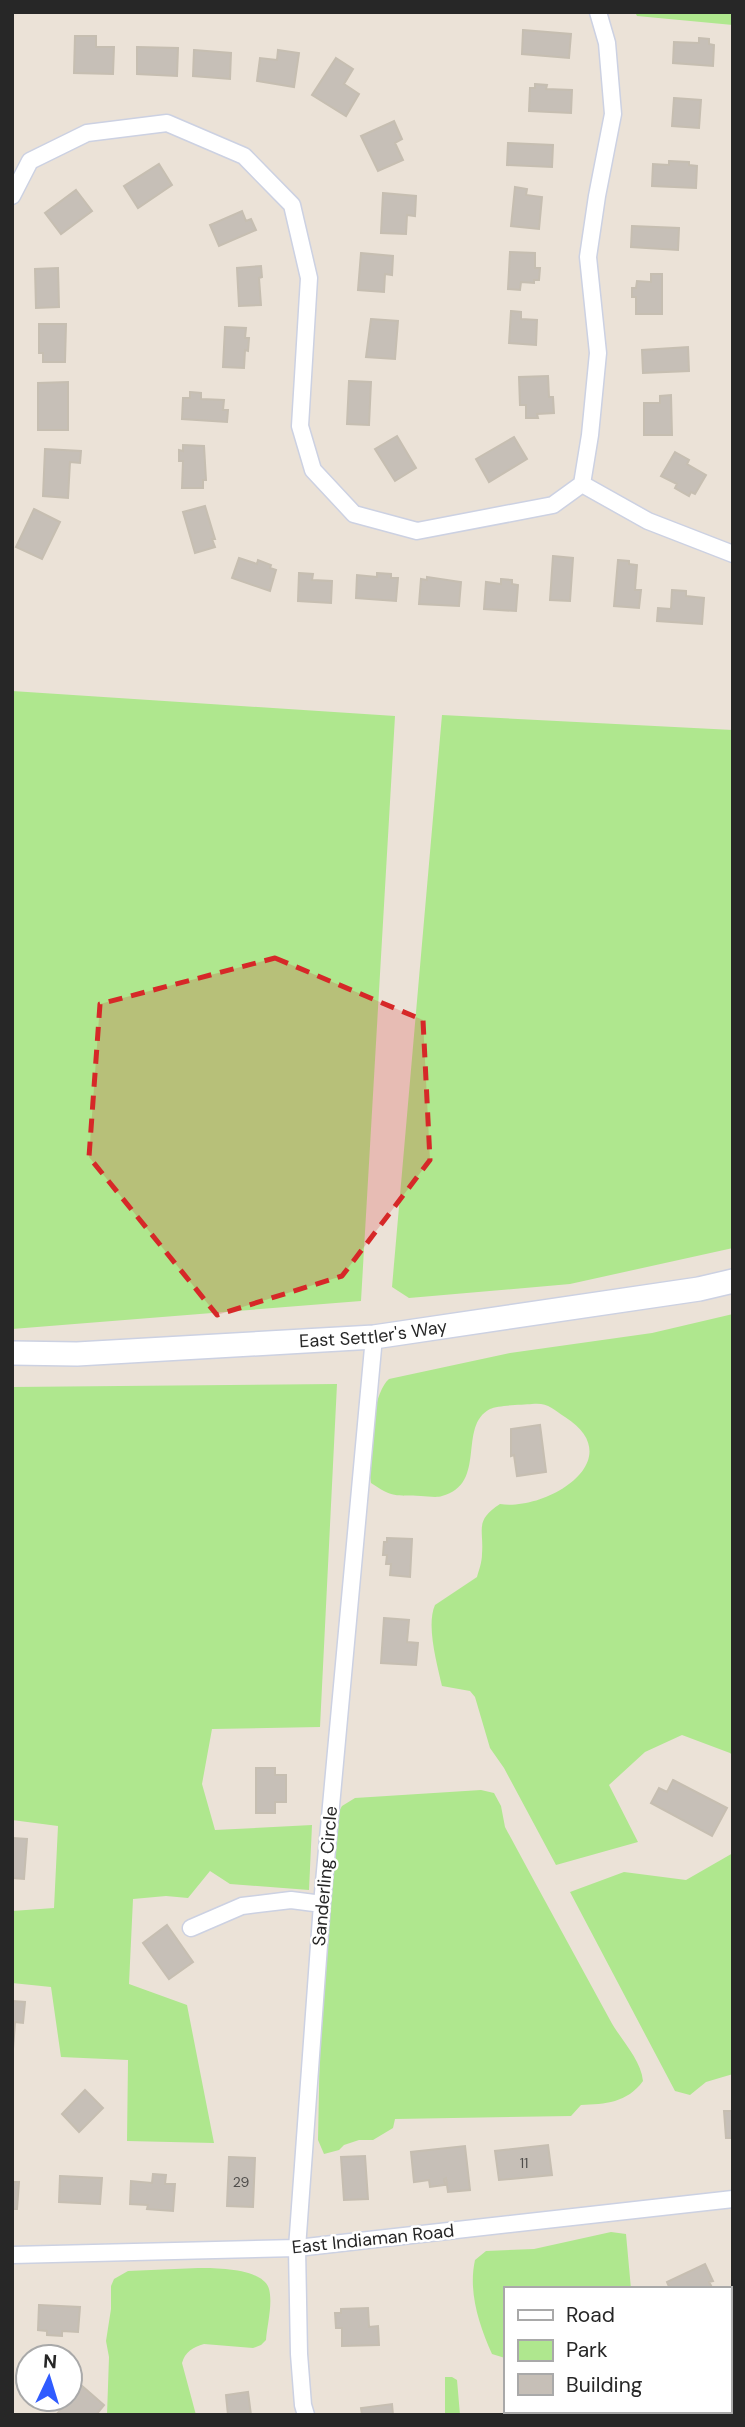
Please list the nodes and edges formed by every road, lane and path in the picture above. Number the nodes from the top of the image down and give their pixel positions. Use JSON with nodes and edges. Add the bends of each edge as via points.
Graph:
{"nodes":[{"id":1,"x":598,"y":12,"type":"edge"},
{"id":2,"x":12,"y":196,"type":"edge"},
{"id":3,"x":582,"y":484,"type":"junction"},
{"id":4,"x":733,"y":554,"type":"edge"},
{"id":5,"x":733,"y":1281,"type":"edge"},
{"id":6,"x":374,"y":1337,"type":"junction"},
{"id":7,"x":12,"y":1353,"type":"edge"},
{"id":8,"x":322,"y":1904,"type":"junction"},
{"id":9,"x":191,"y":1928,"type":"dead end"},
{"id":10,"x":728,"y":2200,"type":"edge"},
{"id":11,"x":733,"y":2216,"type":"edge"},
{"id":12,"x":297,"y":2248,"type":"junction"},
{"id":13,"x":12,"y":2255,"type":"edge"},
{"id":14,"x":306,"y":2415,"type":"edge"}],
"edges":[{"from":1,"to":3,"type":"street","via":[[607,43],[614,114],[588,257],[598,354]]},
{"from":2,"to":3,"type":"street","via":[[30,161],[87,132],[167,123],[244,156],[292,205],[309,278],[300,426],[313,470],[354,514],[417,531],[554,505]]},
{"from":3,"to":4,"type":"street","via":[[648,521]]},
{"from":5,"to":6,"type":"main road","name":"East Settler's Way"},
{"from":6,"to":7,"type":"main road","name":"East Settler's Way","via":[[77,1354]]},
{"from":6,"to":8,"type":"street","name":"Sanderling Circle"},
{"from":8,"to":9,"type":"street","via":[[291,1900],[242,1906]]},
{"from":8,"to":12,"type":"street","name":"Sanderling Circle"},
{"from":10,"to":11,"type":"street"},
{"from":10,"to":12,"type":"street","name":"East Indiaman Road"},
{"from":12,"to":13,"type":"street","name":"East Indiaman Road"},
{"from":12,"to":14,"type":"street","name":"Sanderling Circle","via":[[299,2354]]}]}
